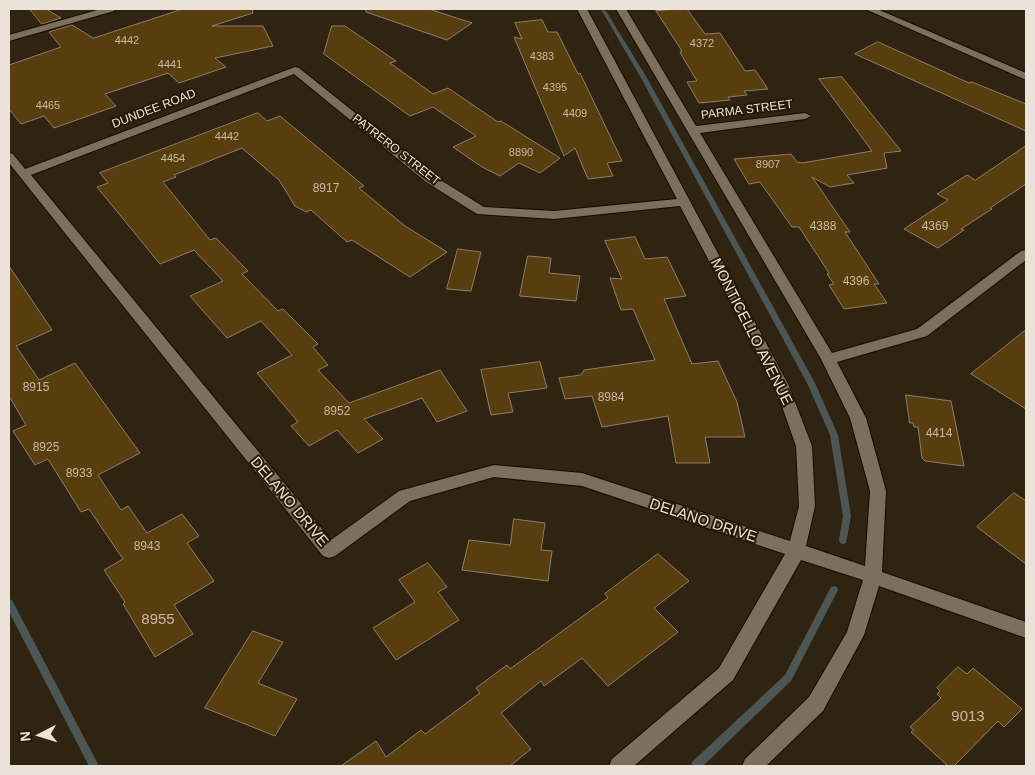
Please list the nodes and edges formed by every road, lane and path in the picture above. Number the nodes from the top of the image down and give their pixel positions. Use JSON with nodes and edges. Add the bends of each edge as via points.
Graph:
{"nodes":[{"id":1,"x":111,"y":9,"type":"edge"},
{"id":2,"x":582,"y":9,"type":"edge"},
{"id":3,"x":621,"y":9,"type":"edge"},
{"id":4,"x":870,"y":9,"type":"edge"},
{"id":5,"x":9,"y":38,"type":"edge"},
{"id":6,"x":295,"y":70,"type":"joint"},
{"id":7,"x":1026,"y":77,"type":"edge"},
{"id":8,"x":804,"y":116,"type":"dead end"},
{"id":9,"x":693,"y":130,"type":"junction"},
{"id":10,"x":9,"y":156,"type":"edge"},
{"id":11,"x":22,"y":174,"type":"junction"},
{"id":12,"x":684,"y":202,"type":"junction"},
{"id":13,"x":1026,"y":254,"type":"edge"},
{"id":14,"x":828,"y":359,"type":"junction"},
{"id":15,"x":796,"y":552,"type":"junction"},
{"id":16,"x":873,"y":576,"type":"junction"},
{"id":17,"x":1026,"y":630,"type":"edge"},
{"id":18,"x":619,"y":766,"type":"edge"},
{"id":19,"x":752,"y":766,"type":"edge"}],
"edges":[{"from":1,"to":5,"type":"street"},
{"from":2,"to":12,"type":"street","name":"MONTICELLO AVENUE"},
{"from":3,"to":9,"type":"street"},
{"from":4,"to":7,"type":"street"},
{"from":6,"to":11,"type":"street","name":"DUNDEE ROAD"},
{"from":6,"to":12,"type":"street","name":"PATRERO STREET","via":[[430,179],[481,211],[554,215]]},
{"from":8,"to":9,"type":"street","name":"PARMA STREET"},
{"from":9,"to":14,"type":"street"},
{"from":10,"to":11,"type":"street","name":"DELANO DRIVE"},
{"from":11,"to":15,"type":"street","name":"DELANO DRIVE","via":[[328,551],[404,496],[494,471],[582,480]]},
{"from":12,"to":15,"type":"street","name":"MONTICELLO AVENUE","via":[[781,384],[804,446],[807,506]]},
{"from":13,"to":14,"type":"street","via":[[922,333]]},
{"from":14,"to":16,"type":"street","via":[[858,418],[878,491]]},
{"from":15,"to":16,"type":"street","name":"DELANO DRIVE"},
{"from":15,"to":18,"type":"street","name":"MONTICELLO AVENUE","via":[[726,674]]},
{"from":16,"to":17,"type":"street","name":"DELANO DRIVE"},
{"from":16,"to":19,"type":"street","via":[[855,635],[816,704]]}]}
